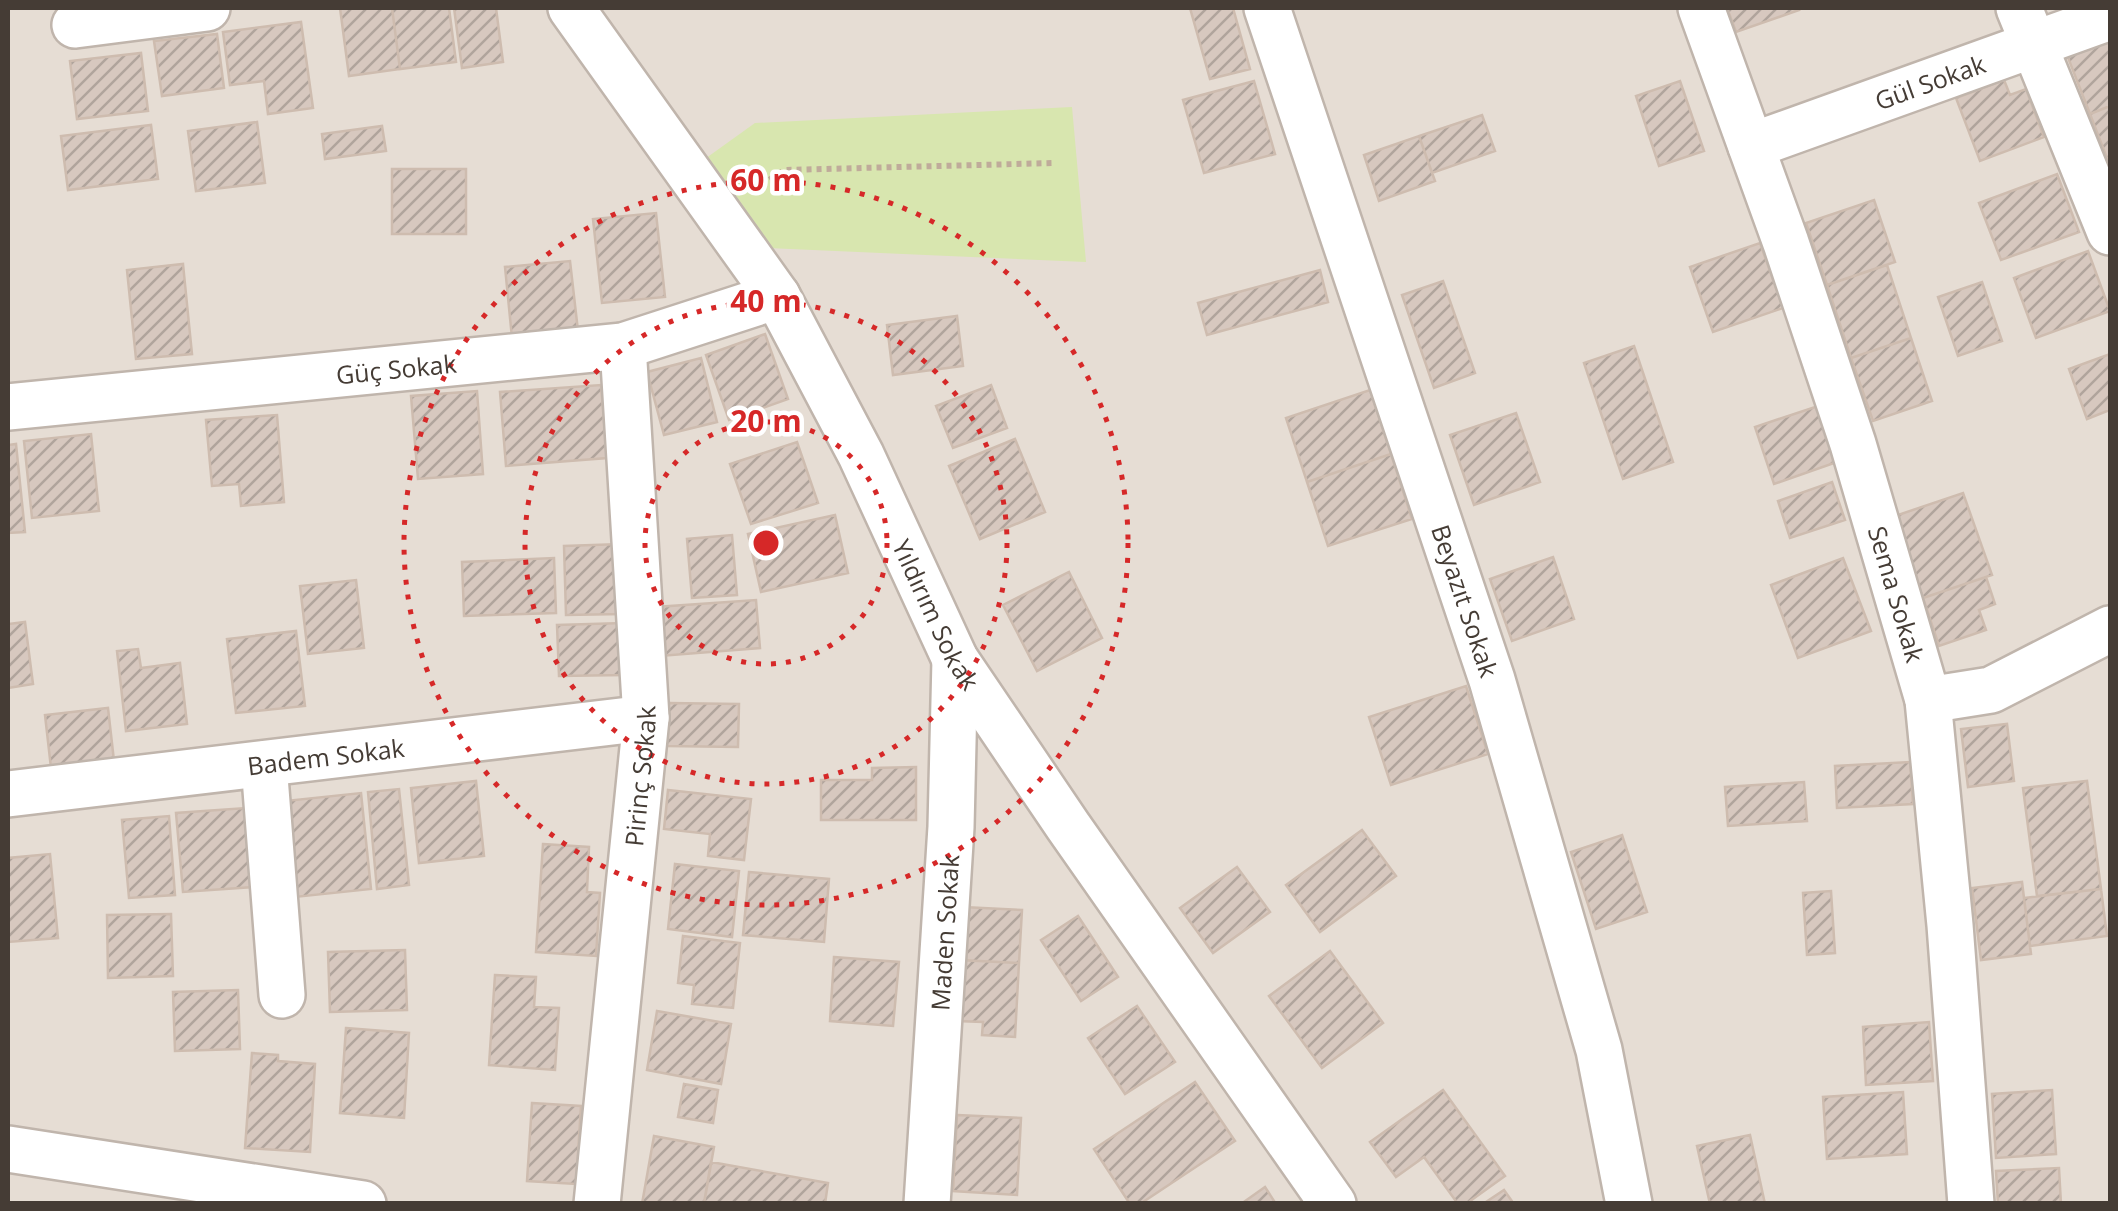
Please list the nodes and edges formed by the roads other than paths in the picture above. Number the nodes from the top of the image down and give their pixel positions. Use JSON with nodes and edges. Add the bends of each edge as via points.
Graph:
{"nodes":[{"id":1,"x":207,"y":8,"type":"edge"},
{"id":2,"x":571,"y":8,"type":"edge"},
{"id":3,"x":1266,"y":8,"type":"edge"},
{"id":4,"x":1701,"y":8,"type":"edge"},
{"id":5,"x":2110,"y":18,"type":"edge"},
{"id":6,"x":75,"y":25,"type":"dead end"},
{"id":7,"x":2027,"y":27,"type":"edge"},
{"id":8,"x":1751,"y":146,"type":"junction"},
{"id":9,"x":2110,"y":232,"type":"edge"},
{"id":10,"x":776,"y":296,"type":"junction"},
{"id":11,"x":623,"y":346,"type":"junction"},
{"id":12,"x":8,"y":407,"type":"edge"},
{"id":13,"x":2110,"y":629,"type":"edge"},
{"id":14,"x":955,"y":659,"type":"junction"},
{"id":15,"x":1928,"y":700,"type":"junction"},
{"id":16,"x":646,"y":718,"type":"junction"},
{"id":17,"x":264,"y":764,"type":"junction"},
{"id":18,"x":8,"y":794,"type":"edge"},
{"id":19,"x":282,"y":995,"type":"dead end"},
{"id":20,"x":8,"y":1149,"type":"edge"},
{"id":21,"x":363,"y":1204,"type":"edge"},
{"id":22,"x":597,"y":1204,"type":"edge"},
{"id":23,"x":927,"y":1204,"type":"edge"},
{"id":24,"x":1333,"y":1204,"type":"edge"},
{"id":25,"x":1629,"y":1204,"type":"edge"},
{"id":26,"x":1971,"y":1204,"type":"edge"}],
"edges":[{"from":1,"to":6,"type":"street"},
{"from":2,"to":10,"type":"street","name":"Yıldırım Sokak"},
{"from":3,"to":25,"type":"street","name":"Beyazıt Sokak","via":[[1492,680],[1598,1050]]},
{"from":4,"to":8,"type":"street","name":"Sema Sokak"},
{"from":5,"to":7,"type":"street","name":"Gül Sokak"},
{"from":7,"to":8,"type":"street","name":"Gül Sokak"},
{"from":7,"to":9,"type":"street"},
{"from":8,"to":15,"type":"street","name":"Sema Sokak","via":[[1853,444]]},
{"from":10,"to":11,"type":"street","name":"Güç Sokak"},
{"from":10,"to":14,"type":"street","name":"Yıldırım Sokak","via":[[861,455]]},
{"from":11,"to":12,"type":"street","name":"Güç Sokak"},
{"from":11,"to":16,"type":"street","name":"Pirinç Sokak"},
{"from":13,"to":15,"type":"street","via":[[1991,690]]},
{"from":14,"to":23,"type":"street","name":"Maden Sokak"},
{"from":14,"to":24,"type":"street","name":"Yıldırım Sokak"},
{"from":15,"to":26,"type":"street","name":"Sema Sokak"},
{"from":16,"to":17,"type":"street","name":"Badem Sokak"},
{"from":16,"to":22,"type":"street","name":"Pirinç Sokak"},
{"from":17,"to":18,"type":"street","name":"Badem Sokak"},
{"from":17,"to":19,"type":"street"},
{"from":20,"to":21,"type":"street"}]}
